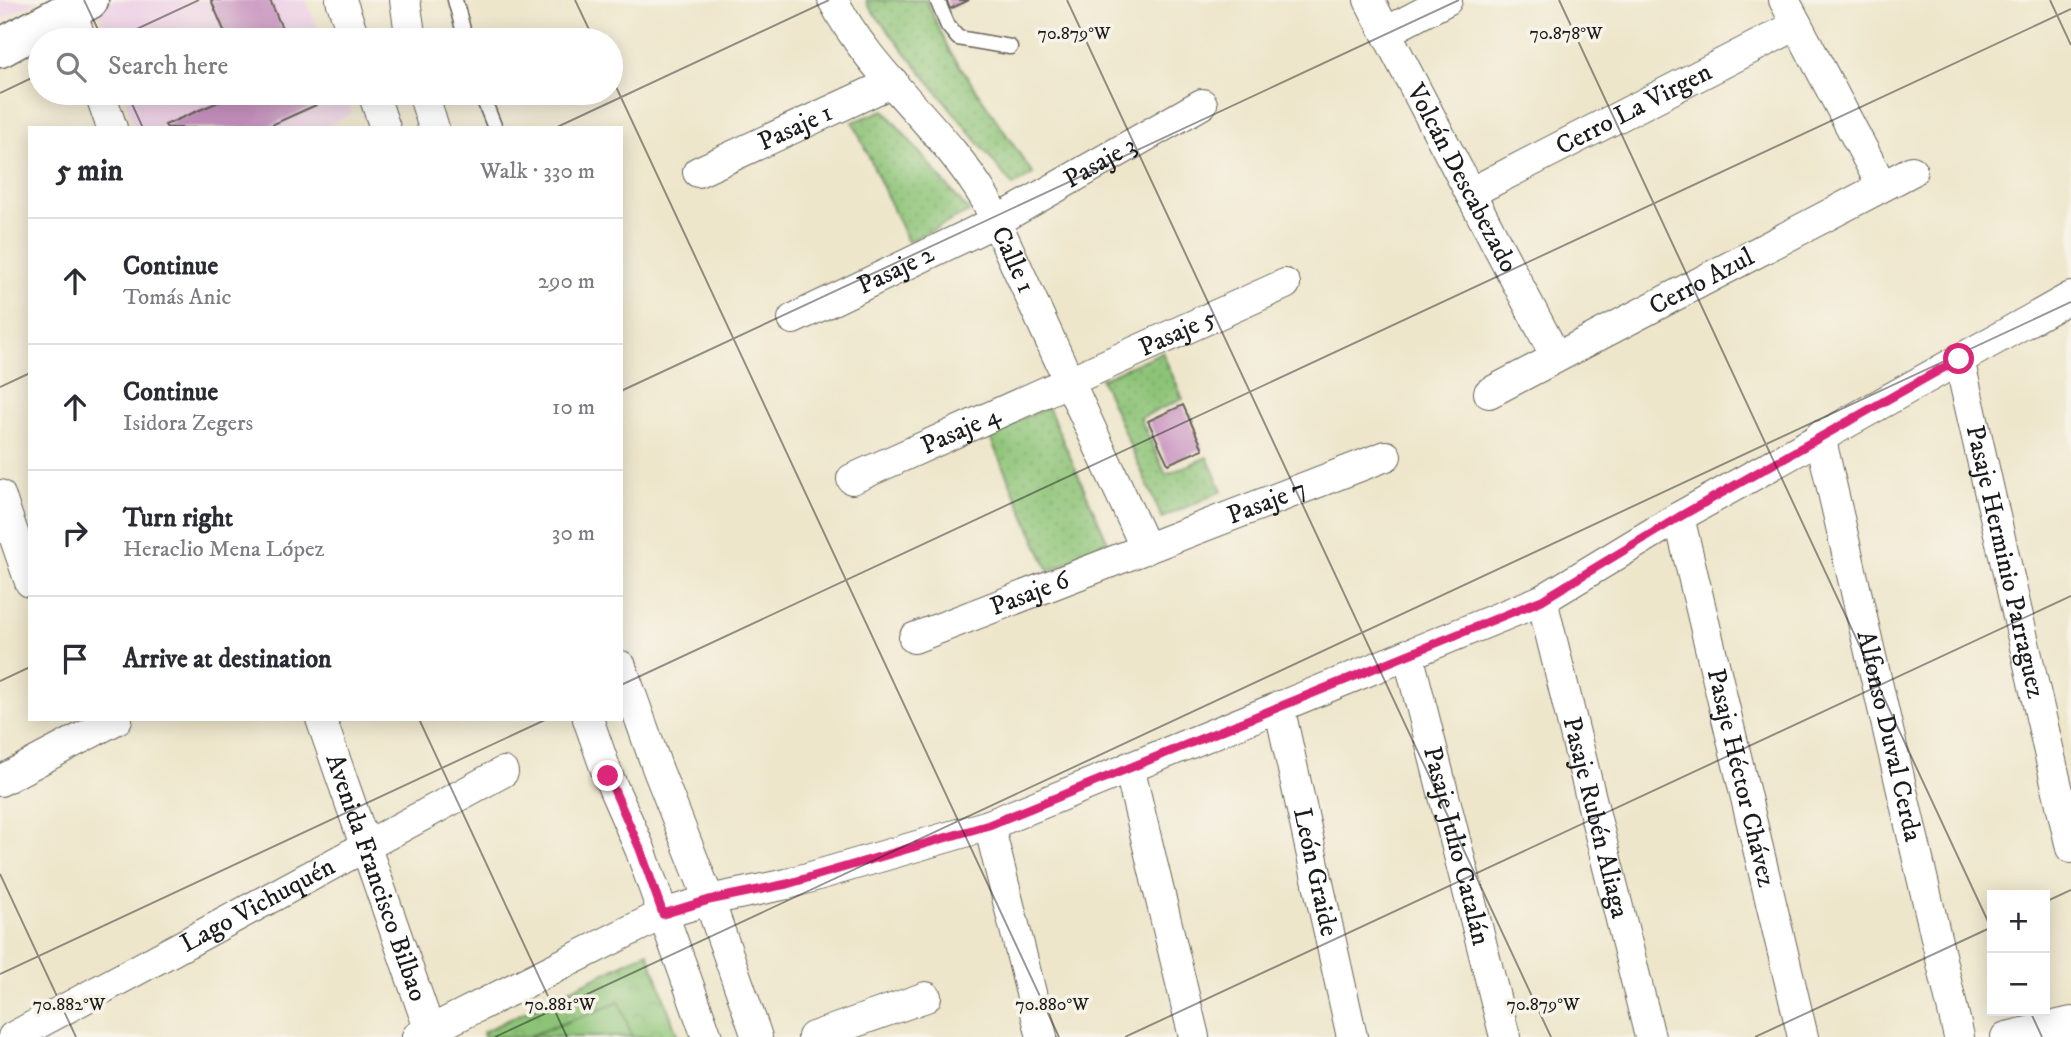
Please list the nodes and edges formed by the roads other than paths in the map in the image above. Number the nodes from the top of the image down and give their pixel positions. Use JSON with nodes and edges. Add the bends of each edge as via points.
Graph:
{"nodes":[{"id":1,"x":405,"y":0,"type":"edge"},
{"id":2,"x":455,"y":0,"type":"edge"},
{"id":3,"x":833,"y":0,"type":"edge"},
{"id":4,"x":937,"y":0,"type":"edge"},
{"id":5,"x":1369,"y":0,"type":"edge"},
{"id":6,"x":1447,"y":0,"type":"edge"},
{"id":7,"x":342,"y":1,"type":"edge"},
{"id":8,"x":1791,"y":12,"type":"edge"},
{"id":9,"x":81,"y":17,"type":"edge"},
{"id":10,"x":52,"y":28,"type":"edge"},
{"id":11,"x":351,"y":28,"type":"edge"},
{"id":12,"x":409,"y":28,"type":"edge"},
{"id":13,"x":463,"y":28,"type":"edge"},
{"id":14,"x":1386,"y":32,"type":"junction"},
{"id":15,"x":28,"y":37,"type":"edge"},
{"id":16,"x":1010,"y":47,"type":"dead end"},
{"id":17,"x":0,"y":48,"type":"edge"},
{"id":18,"x":893,"y":82,"type":"junction"},
{"id":19,"x":1202,"y":104,"type":"dead end"},
{"id":20,"x":104,"y":105,"type":"edge"},
{"id":21,"x":377,"y":105,"type":"edge"},
{"id":22,"x":427,"y":105,"type":"edge"},
{"id":23,"x":486,"y":105,"type":"edge"},
{"id":24,"x":111,"y":126,"type":"edge"},
{"id":25,"x":384,"y":126,"type":"edge"},
{"id":26,"x":433,"y":126,"type":"edge"},
{"id":27,"x":494,"y":126,"type":"edge"},
{"id":28,"x":1912,"y":171,"type":"dead end"},
{"id":29,"x":698,"y":173,"type":"dead end"},
{"id":30,"x":1882,"y":186,"type":"junction"},
{"id":31,"x":1470,"y":193,"type":"junction"},
{"id":32,"x":997,"y":221,"type":"junction"},
{"id":33,"x":1285,"y":285,"type":"dead end"},
{"id":34,"x":2071,"y":297,"type":"edge"},
{"id":35,"x":793,"y":319,"type":"dead end"},
{"id":36,"x":1556,"y":357,"type":"junction"},
{"id":37,"x":1959,"y":359,"type":"junction"},
{"id":38,"x":1069,"y":382,"type":"junction"},
{"id":39,"x":1489,"y":393,"type":"dead end"},
{"id":40,"x":1820,"y":436,"type":"junction"},
{"id":41,"x":1386,"y":456,"type":"dead end"},
{"id":42,"x":852,"y":479,"type":"dead end"},
{"id":43,"x":0,"y":495,"type":"edge"},
{"id":44,"x":1679,"y":517,"type":"junction"},
{"id":45,"x":1146,"y":549,"type":"junction"},
{"id":46,"x":28,"y":576,"type":"edge"},
{"id":47,"x":1542,"y":600,"type":"junction"},
{"id":48,"x":914,"y":638,"type":"dead end"},
{"id":49,"x":1408,"y":654,"type":"junction"},
{"id":50,"x":623,"y":672,"type":"edge"},
{"id":51,"x":1279,"y":706,"type":"junction"},
{"id":52,"x":109,"y":721,"type":"edge"},
{"id":53,"x":322,"y":721,"type":"edge"},
{"id":54,"x":589,"y":721,"type":"edge"},
{"id":55,"x":80,"y":728,"type":"edge"},
{"id":56,"x":1129,"y":767,"type":"junction"},
{"id":57,"x":503,"y":772,"type":"dead end"},
{"id":58,"x":0,"y":781,"type":"edge"},
{"id":59,"x":989,"y":825,"type":"junction"},
{"id":60,"x":365,"y":846,"type":"junction"},
{"id":61,"x":2071,"y":848,"type":"edge"},
{"id":62,"x":709,"y":900,"type":"junction"},
{"id":63,"x":663,"y":914,"type":"junction"},
{"id":64,"x":926,"y":997,"type":"dead end"},
{"id":65,"x":2071,"y":1022,"type":"edge"},
{"id":66,"x":426,"y":1035,"type":"edge"},
{"id":67,"x":13,"y":1037,"type":"edge"},
{"id":68,"x":707,"y":1037,"type":"edge"},
{"id":69,"x":757,"y":1037,"type":"edge"},
{"id":70,"x":813,"y":1037,"type":"edge"},
{"id":71,"x":1042,"y":1037,"type":"edge"},
{"id":72,"x":1194,"y":1037,"type":"edge"},
{"id":73,"x":1352,"y":1037,"type":"edge"},
{"id":74,"x":1505,"y":1037,"type":"edge"},
{"id":75,"x":1650,"y":1037,"type":"edge"},
{"id":76,"x":1803,"y":1037,"type":"edge"},
{"id":77,"x":1959,"y":1037,"type":"edge"},
{"id":78,"x":2006,"y":1037,"type":"edge"}],
"edges":[{"from":1,"to":12,"type":"street"},
{"from":2,"to":13,"type":"lane"},
{"from":3,"to":18,"type":"street","name":"Calle 1"},
{"from":4,"to":16,"type":"lane","via":[[958,38]]},
{"from":5,"to":14,"type":"street","name":"Volcán Descabezado"},
{"from":6,"to":14,"type":"street"},
{"from":7,"to":11,"type":"street"},
{"from":8,"to":30,"type":"street"},
{"from":8,"to":31,"type":"street","name":"Cerro La Virgen"},
{"from":9,"to":10,"type":"main road"},
{"from":14,"to":31,"type":"street","name":"Volcán Descabezado"},
{"from":15,"to":17,"type":"main road"},
{"from":18,"to":29,"type":"street","name":"Pasaje 1"},
{"from":18,"to":32,"type":"street","name":"Calle 1","via":[[968,173]]},
{"from":19,"to":32,"type":"street","name":"Pasaje 3"},
{"from":20,"to":24,"type":"street"},
{"from":21,"to":25,"type":"street"},
{"from":22,"to":26,"type":"street"},
{"from":23,"to":27,"type":"lane"},
{"from":28,"to":30,"type":"street","name":"Cerro Azul"},
{"from":30,"to":36,"type":"street","name":"Cerro Azul"},
{"from":31,"to":36,"type":"street","name":"Volcán Descabezado"},
{"from":32,"to":35,"type":"street","name":"Pasaje 2"},
{"from":32,"to":38,"type":"street","name":"Calle 1"},
{"from":33,"to":38,"type":"street","name":"Pasaje 5"},
{"from":34,"to":37,"type":"street"},
{"from":36,"to":39,"type":"street","name":"Cerro Azul"},
{"from":37,"to":40,"type":"street"},
{"from":37,"to":61,"type":"street","name":"Pasaje Herminio Parraguez"},
{"from":38,"to":42,"type":"street","name":"Pasaje 4"},
{"from":38,"to":45,"type":"street","name":"Calle 1"},
{"from":40,"to":44,"type":"street"},
{"from":40,"to":77,"type":"street","name":"Alfonso Duval Cerda"},
{"from":41,"to":45,"type":"street","name":"Pasaje 7"},
{"from":43,"to":46,"type":"street"},
{"from":44,"to":47,"type":"street"},
{"from":44,"to":76,"type":"street","name":"Pasaje Héctor Chávez"},
{"from":45,"to":48,"type":"street","name":"Pasaje 6"},
{"from":47,"to":49,"type":"street"},
{"from":47,"to":75,"type":"street","name":"Pasaje Rubén Aliaga"},
{"from":49,"to":51,"type":"street"},
{"from":49,"to":74,"type":"street","name":"Pasaje Julio Catalán"},
{"from":50,"to":62,"type":"street"},
{"from":51,"to":56,"type":"street"},
{"from":51,"to":73,"type":"street","name":"León Graide"},
{"from":52,"to":55,"type":"street"},
{"from":53,"to":60,"type":"street","name":"Avenida Francisco Bilbao"},
{"from":54,"to":63,"type":"street"},
{"from":55,"to":58,"type":"street"},
{"from":56,"to":59,"type":"street"},
{"from":56,"to":72,"type":"street"},
{"from":57,"to":60,"type":"street","name":"Lago Vichuquén"},
{"from":59,"to":62,"type":"street","via":[[787,884]]},
{"from":59,"to":71,"type":"street"},
{"from":60,"to":66,"type":"street","name":"Avenida Francisco Bilbao"},
{"from":60,"to":67,"type":"street","name":"Lago Vichuquén"},
{"from":62,"to":63,"type":"street"},
{"from":62,"to":69,"type":"street"},
{"from":63,"to":66,"type":"street"},
{"from":63,"to":68,"type":"street"},
{"from":64,"to":70,"type":"street"},
{"from":65,"to":78,"type":"street"}]}
